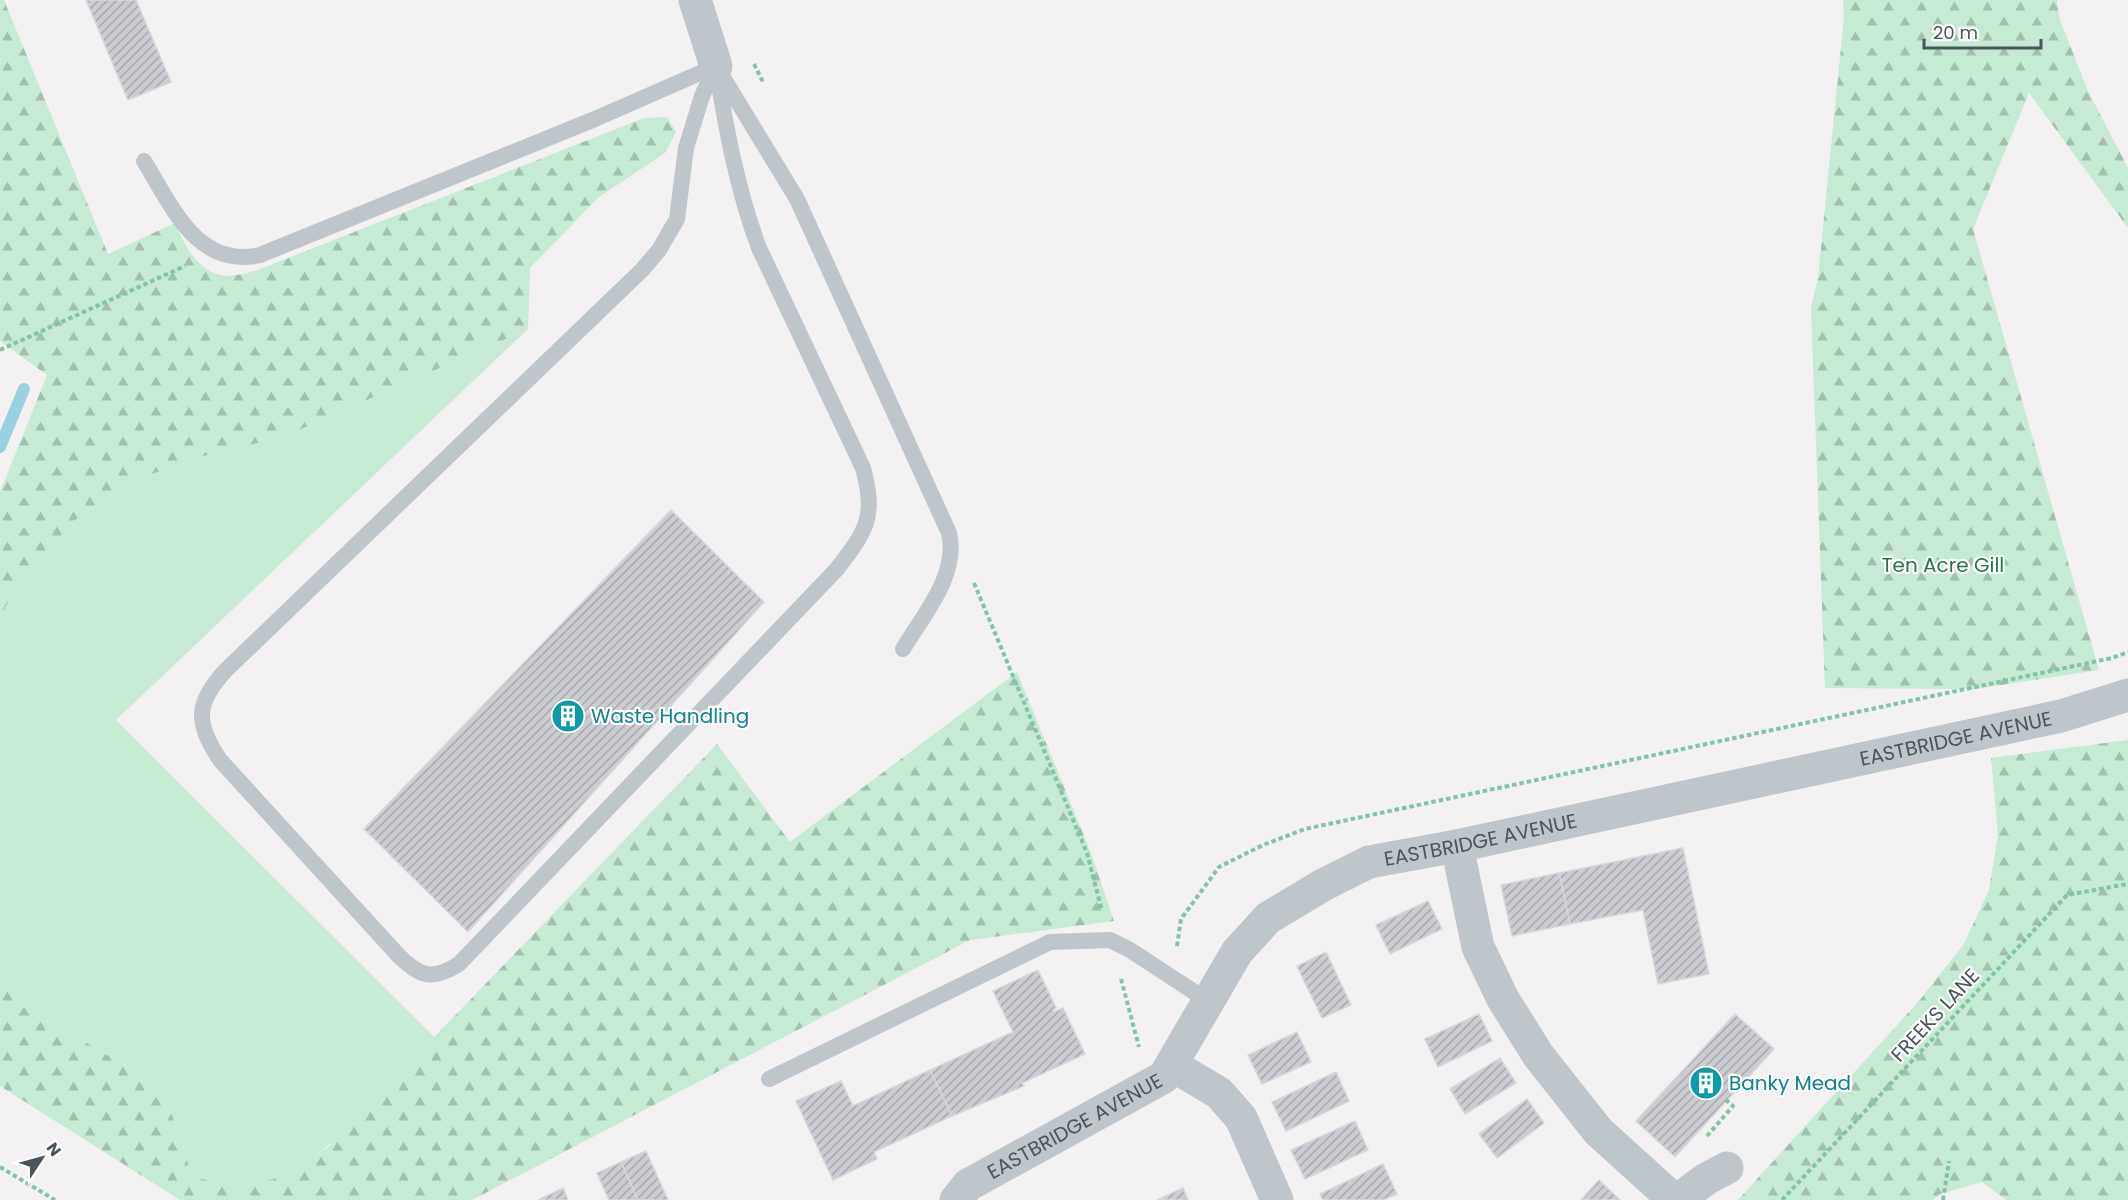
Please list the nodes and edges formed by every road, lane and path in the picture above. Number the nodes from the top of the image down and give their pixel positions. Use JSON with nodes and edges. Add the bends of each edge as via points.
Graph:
{"nodes":[{"id":1,"x":695,"y":0,"type":"edge"},
{"id":2,"x":716,"y":66,"type":"junction"},
{"id":3,"x":144,"y":161,"type":"dead end"},
{"id":4,"x":213,"y":251,"type":"junction"},
{"id":5,"x":0,"y":350,"type":"edge"},
{"id":6,"x":903,"y":650,"type":"dead end"},
{"id":7,"x":2128,"y":695,"type":"edge"},
{"id":8,"x":1457,"y":846,"type":"junction"},
{"id":9,"x":2128,"y":884,"type":"edge"},
{"id":10,"x":1208,"y":1001,"type":"junction"},
{"id":11,"x":1172,"y":1065,"type":"junction"},
{"id":12,"x":770,"y":1079,"type":"dead end"},
{"id":13,"x":1949,"y":1161,"type":"dead end"},
{"id":14,"x":0,"y":1167,"type":"edge"},
{"id":15,"x":1727,"y":1168,"type":"dead end"},
{"id":16,"x":55,"y":1200,"type":"edge"},
{"id":17,"x":956,"y":1200,"type":"edge"},
{"id":18,"x":1277,"y":1200,"type":"edge"},
{"id":19,"x":1676,"y":1200,"type":"edge"},
{"id":20,"x":1782,"y":1200,"type":"edge"},
{"id":21,"x":1943,"y":1200,"type":"edge"}],
"edges":[{"from":1,"to":2,"type":"street"},
{"from":2,"to":2,"type":"lane","via":[[732,161],[746,213],[863,468],[870,496],[868,519],[857,543],[837,569],[459,964],[445,973],[425,976],[398,955],[220,760],[204,732],[204,698],[226,670],[659,250],[677,219],[686,148]]},
{"from":2,"to":4,"type":"lane","via":[[260,255],[228,258]]},
{"from":2,"to":6,"type":"lane","via":[[797,199],[949,533],[949,567]]},
{"from":3,"to":4,"type":"lane","via":[[174,210],[198,241]]},
{"from":4,"to":5,"type":"path"},
{"from":7,"to":8,"type":"street","name":"EASTBRIDGE AVENUE","via":[[2061,716]]},
{"from":8,"to":10,"type":"street","name":"EASTBRIDGE AVENUE","via":[[1369,862],[1268,918],[1237,952]]},
{"from":8,"to":19,"type":"street","via":[[1478,947],[1503,999],[1538,1055],[1598,1131]]},
{"from":9,"to":20,"type":"path","name":"FREEKS LANE","via":[[2067,894]]},
{"from":10,"to":11,"type":"street","name":"EASTBRIDGE AVENUE"},
{"from":10,"to":12,"type":"lane","via":[[1110,940],[1050,942]]},
{"from":11,"to":17,"type":"street","name":"EASTBRIDGE AVENUE","via":[[1164,1077],[968,1185]]},
{"from":11,"to":18,"type":"street","via":[[1219,1093],[1241,1118]]},
{"from":13,"to":21,"type":"path"},
{"from":14,"to":16,"type":"path"},
{"from":15,"to":19,"type":"street"}]}
